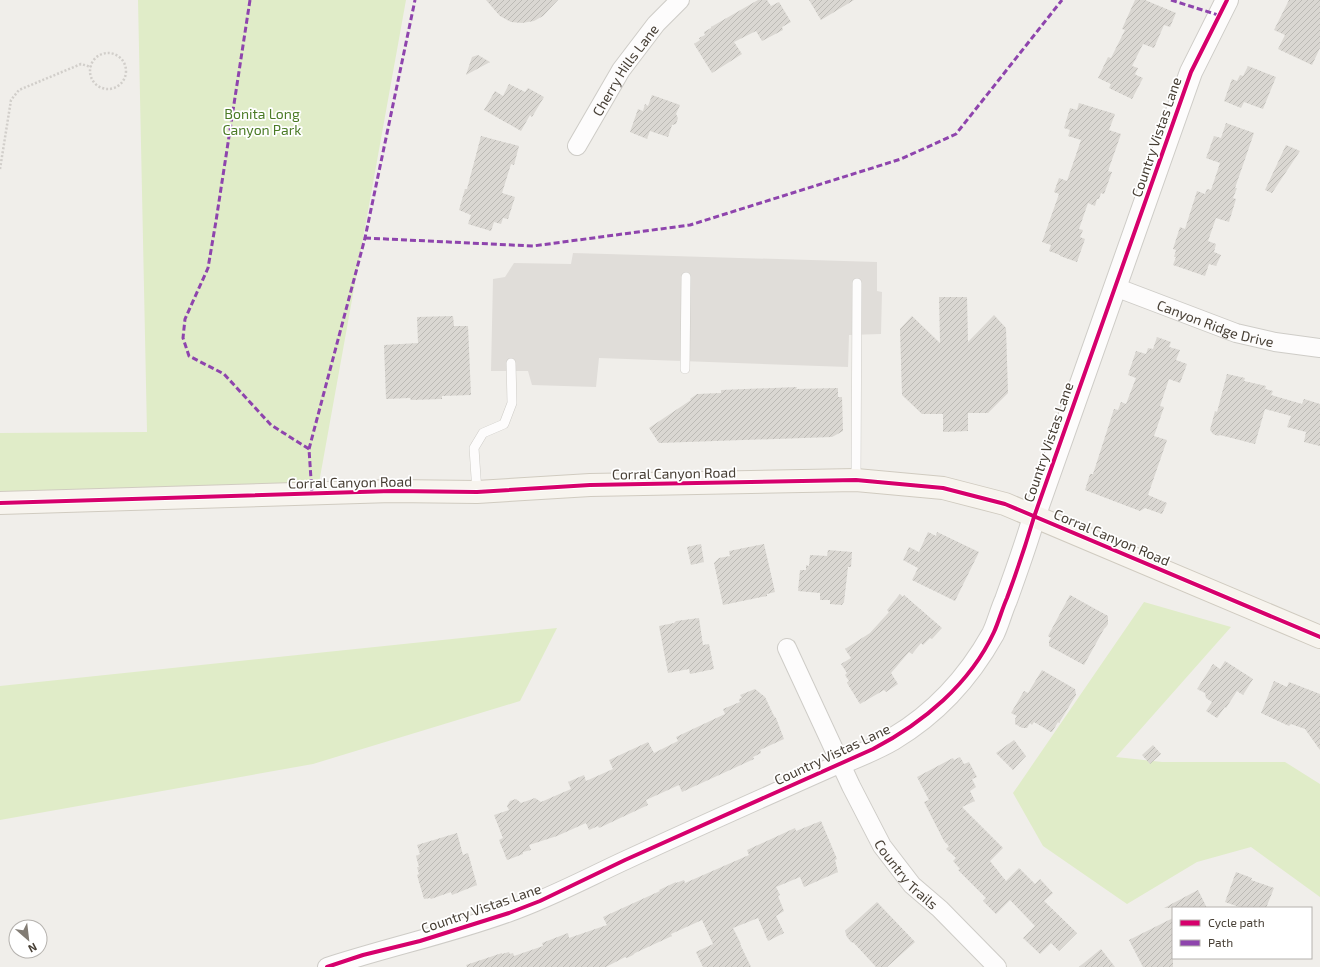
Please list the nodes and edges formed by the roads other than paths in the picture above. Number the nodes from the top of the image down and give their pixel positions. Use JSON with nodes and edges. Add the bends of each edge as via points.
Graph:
{"nodes":[{"id":1,"x":680,"y":0,"type":"edge"},
{"id":2,"x":1227,"y":0,"type":"edge"},
{"id":3,"x":577,"y":146,"type":"dead end"},
{"id":4,"x":686,"y":277,"type":"dead end"},
{"id":5,"x":857,"y":283,"type":"dead end"},
{"id":6,"x":1115,"y":287,"type":"junction"},
{"id":7,"x":1320,"y":348,"type":"edge"},
{"id":8,"x":511,"y":363,"type":"dead end"},
{"id":9,"x":685,"y":369,"type":"dead end"},
{"id":10,"x":856,"y":480,"type":"junction"},
{"id":11,"x":478,"y":492,"type":"junction"},
{"id":12,"x":0,"y":502,"type":"edge"},
{"id":13,"x":1034,"y":516,"type":"junction"},
{"id":14,"x":1320,"y":637,"type":"edge"},
{"id":15,"x":787,"y":648,"type":"dead end"},
{"id":16,"x":841,"y":763,"type":"junction"},
{"id":17,"x":327,"y":967,"type":"edge"},
{"id":18,"x":997,"y":967,"type":"edge"}],
"edges":[{"from":1,"to":3,"type":"street","name":"Cherry Hills Lane","via":[[656,24],[621,70]]},
{"from":2,"to":6,"type":"street","name":"Country Vistas Lane","via":[[1191,72]]},
{"from":4,"to":9,"type":"lane"},
{"from":5,"to":10,"type":"lane"},
{"from":6,"to":7,"type":"street","name":"Canyon Ridge Drive","via":[[1236,333],[1274,342]]},
{"from":6,"to":13,"type":"street","name":"Country Vistas Lane"},
{"from":8,"to":11,"type":"lane","via":[[512,403],[504,424],[483,433],[474,448]]},
{"from":10,"to":11,"type":"main road","name":"Corral Canyon Road","via":[[590,485]]},
{"from":10,"to":13,"type":"main road","name":"Corral Canyon Road","via":[[943,488],[1005,504]]},
{"from":11,"to":12,"type":"main road","name":"Corral Canyon Road"},
{"from":13,"to":14,"type":"main road","name":"Corral Canyon Road"},
{"from":13,"to":16,"type":"street","name":"Country Vistas Lane","via":[[994,632],[973,666],[946,698],[912,727],[874,749]]},
{"from":15,"to":16,"type":"street","name":"Country Trails"},
{"from":16,"to":17,"type":"street","name":"Country Vistas Lane","via":[[540,901],[420,941]]},
{"from":16,"to":18,"type":"street","name":"Country Trails","via":[[882,846],[912,885],[940,909]]}]}
